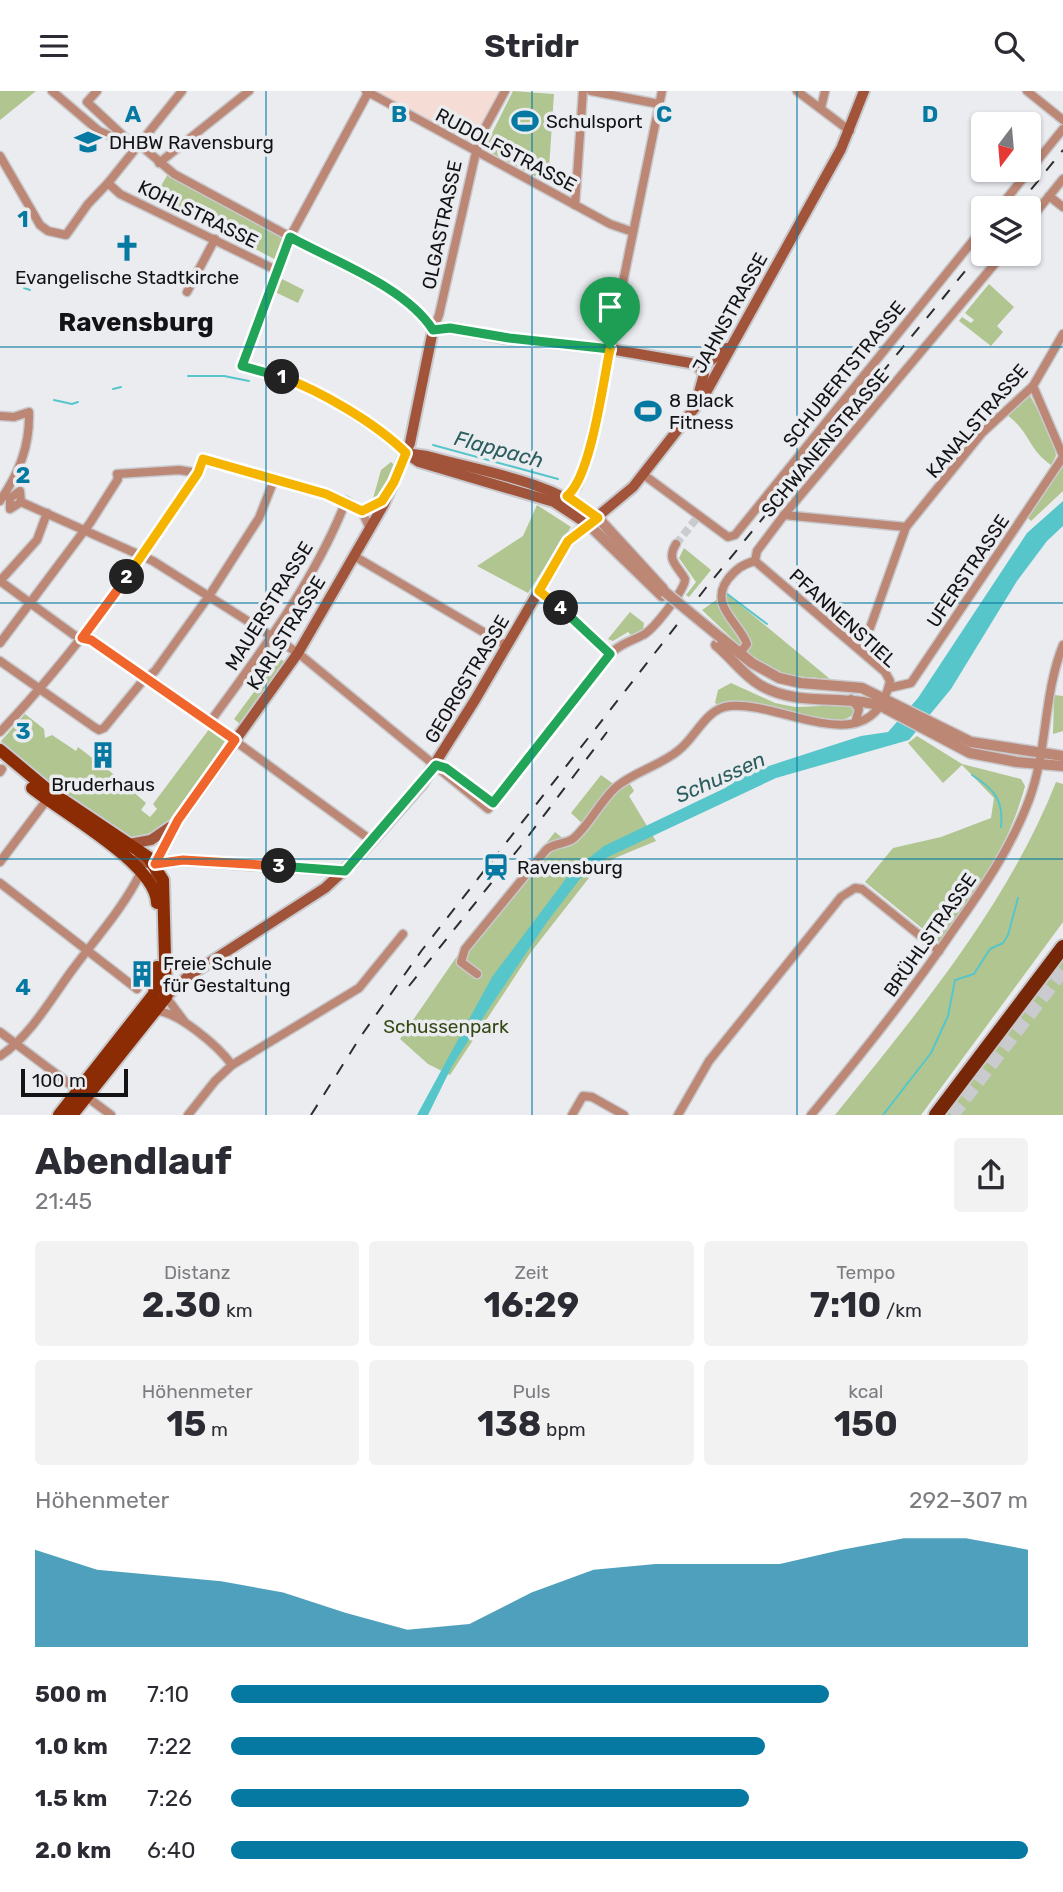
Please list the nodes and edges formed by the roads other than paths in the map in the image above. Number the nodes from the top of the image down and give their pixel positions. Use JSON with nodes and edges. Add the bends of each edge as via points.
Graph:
{"nodes":[{"id":1,"x":52,"y":91,"type":"edge"},
{"id":2,"x":97,"y":91,"type":"edge"},
{"id":3,"x":182,"y":91,"type":"edge"},
{"id":4,"x":249,"y":91,"type":"edge"},
{"id":5,"x":368,"y":91,"type":"edge"},
{"id":6,"x":505,"y":91,"type":"edge"},
{"id":7,"x":583,"y":91,"type":"edge"},
{"id":8,"x":591,"y":91,"type":"edge"},
{"id":9,"x":662,"y":91,"type":"edge"},
{"id":10,"x":797,"y":91,"type":"edge"},
{"id":11,"x":825,"y":91,"type":"edge"},
{"id":12,"x":864,"y":91,"type":"edge"},
{"id":13,"x":1027,"y":91,"type":"edge"},
{"id":14,"x":659,"y":104,"type":"junction"},
{"id":15,"x":821,"y":108,"type":"junction"},
{"id":16,"x":1063,"y":120,"type":"edge"},
{"id":17,"x":1063,"y":129,"type":"edge"},
{"id":18,"x":849,"y":131,"type":"junction"},
{"id":19,"x":135,"y":143,"type":"junction"},
{"id":20,"x":476,"y":152,"type":"junction"},
{"id":21,"x":0,"y":156,"type":"edge"},
{"id":22,"x":159,"y":163,"type":"junction"},
{"id":23,"x":1063,"y":179,"type":"edge"},
{"id":24,"x":108,"y":183,"type":"junction"},
{"id":25,"x":1009,"y":196,"type":"edge"},
{"id":26,"x":1049,"y":196,"type":"junction"},
{"id":27,"x":575,"y":205,"type":"junction"},
{"id":28,"x":1041,"y":206,"type":"edge"},
{"id":29,"x":1063,"y":207,"type":"edge"},
{"id":30,"x":633,"y":232,"type":"junction"},
{"id":31,"x":293,"y":233,"type":"junction"},
{"id":32,"x":215,"y":239,"type":"junction"},
{"id":33,"x":971,"y":243,"type":"edge"},
{"id":34,"x":993,"y":266,"type":"edge"},
{"id":35,"x":276,"y":270,"type":"junction"},
{"id":36,"x":187,"y":292,"type":"dead end"},
{"id":37,"x":433,"y":330,"type":"junction"},
{"id":38,"x":1063,"y":334,"type":"edge"},
{"id":39,"x":729,"y":347,"type":"junction"},
{"id":40,"x":610,"y":349,"type":"junction"},
{"id":41,"x":696,"y":364,"type":"junction"},
{"id":42,"x":1033,"y":386,"type":"junction"},
{"id":43,"x":0,"y":416,"type":"edge"},
{"id":44,"x":684,"y":421,"type":"junction"},
{"id":45,"x":406,"y":453,"type":"junction"},
{"id":46,"x":1063,"y":456,"type":"edge"},
{"id":47,"x":198,"y":473,"type":"junction"},
{"id":48,"x":644,"y":475,"type":"junction"},
{"id":49,"x":274,"y":479,"type":"junction"},
{"id":50,"x":394,"y":482,"type":"junction"},
{"id":51,"x":567,"y":496,"type":"junction"},
{"id":52,"x":5,"y":498,"type":"edge"},
{"id":53,"x":346,"y":501,"type":"junction"},
{"id":54,"x":359,"y":508,"type":"junction"},
{"id":55,"x":47,"y":513,"type":"junction"},
{"id":56,"x":784,"y":515,"type":"junction"},
{"id":57,"x":593,"y":521,"type":"junction"},
{"id":58,"x":906,"y":527,"type":"junction"},
{"id":59,"x":370,"y":529,"type":"junction"},
{"id":60,"x":82,"y":532,"type":"junction"},
{"id":61,"x":676,"y":544,"type":"dead end"},
{"id":62,"x":143,"y":556,"type":"junction"},
{"id":63,"x":354,"y":556,"type":"junction"},
{"id":64,"x":755,"y":561,"type":"junction"},
{"id":65,"x":3,"y":583,"type":"edge"},
{"id":66,"x":539,"y":591,"type":"junction"},
{"id":67,"x":0,"y":595,"type":"edge"},
{"id":68,"x":209,"y":596,"type":"junction"},
{"id":69,"x":31,"y":605,"type":"junction"},
{"id":70,"x":82,"y":638,"type":"junction"},
{"id":71,"x":272,"y":638,"type":"junction"},
{"id":72,"x":719,"y":641,"type":"junction"},
{"id":73,"x":0,"y":643,"type":"edge"},
{"id":74,"x":1063,"y":645,"type":"edge"},
{"id":75,"x":507,"y":646,"type":"junction"},
{"id":76,"x":855,"y":646,"type":"junction"},
{"id":77,"x":298,"y":653,"type":"junction"},
{"id":78,"x":610,"y":654,"type":"junction"},
{"id":79,"x":739,"y":654,"type":"junction"},
{"id":80,"x":0,"y":661,"type":"edge"},
{"id":81,"x":147,"y":678,"type":"junction"},
{"id":82,"x":39,"y":689,"type":"junction"},
{"id":83,"x":885,"y":697,"type":"junction"},
{"id":84,"x":851,"y":699,"type":"junction"},
{"id":85,"x":210,"y":722,"type":"junction"},
{"id":86,"x":855,"y":723,"type":"junction"},
{"id":87,"x":0,"y":732,"type":"edge"},
{"id":88,"x":235,"y":740,"type":"junction"},
{"id":89,"x":0,"y":750,"type":"edge"},
{"id":90,"x":1063,"y":755,"type":"edge"},
{"id":91,"x":1042,"y":759,"type":"junction"},
{"id":92,"x":436,"y":765,"type":"junction"},
{"id":93,"x":1063,"y":766,"type":"edge"},
{"id":94,"x":1,"y":768,"type":"edge"},
{"id":95,"x":49,"y":796,"type":"junction"},
{"id":96,"x":178,"y":820,"type":"junction"},
{"id":97,"x":372,"y":841,"type":"junction"},
{"id":98,"x":129,"y":844,"type":"junction"},
{"id":99,"x":130,"y":860,"type":"junction"},
{"id":100,"x":0,"y":862,"type":"edge"},
{"id":101,"x":155,"y":864,"type":"junction"},
{"id":102,"x":345,"y":871,"type":"junction"},
{"id":103,"x":141,"y":872,"type":"junction"},
{"id":104,"x":0,"y":883,"type":"edge"},
{"id":105,"x":156,"y":893,"type":"junction"},
{"id":106,"x":403,"y":934,"type":"dead end"},
{"id":107,"x":1063,"y":947,"type":"edge"},
{"id":108,"x":87,"y":951,"type":"junction"},
{"id":109,"x":940,"y":951,"type":"junction"},
{"id":110,"x":477,"y":974,"type":"dead end"},
{"id":111,"x":137,"y":989,"type":"dead end"},
{"id":112,"x":166,"y":997,"type":"junction"},
{"id":113,"x":154,"y":1011,"type":"junction"},
{"id":114,"x":185,"y":1023,"type":"junction"},
{"id":115,"x":0,"y":1032,"type":"edge"},
{"id":116,"x":14,"y":1045,"type":"junction"},
{"id":117,"x":0,"y":1056,"type":"edge"},
{"id":118,"x":232,"y":1065,"type":"junction"},
{"id":119,"x":83,"y":1092,"type":"junction"},
{"id":120,"x":59,"y":1115,"type":"edge"},
{"id":121,"x":72,"y":1115,"type":"edge"},
{"id":122,"x":111,"y":1115,"type":"edge"},
{"id":123,"x":188,"y":1115,"type":"edge"},
{"id":124,"x":572,"y":1115,"type":"edge"},
{"id":125,"x":624,"y":1115,"type":"edge"},
{"id":126,"x":678,"y":1115,"type":"edge"},
{"id":127,"x":811,"y":1115,"type":"edge"},
{"id":128,"x":936,"y":1115,"type":"edge"}],
"edges":[{"from":1,"to":19,"type":"street","via":[[99,131]]},
{"from":2,"to":19,"type":"street","via":[[87,103]]},
{"from":3,"to":19,"type":"street"},
{"from":4,"to":22,"type":"street"},
{"from":5,"to":20,"type":"street","name":"RUDOLFSTRASSE"},
{"from":5,"to":31,"type":"street"},
{"from":6,"to":20,"type":"street","name":"OLGASTRASSE"},
{"from":7,"to":27,"type":"street"},
{"from":8,"to":14,"type":"street"},
{"from":9,"to":14,"type":"street"},
{"from":10,"to":15,"type":"street"},
{"from":11,"to":15,"type":"street"},
{"from":12,"to":18,"type":"main road","name":"JAHNSTRASSE"},
{"from":13,"to":16,"type":"street"},
{"from":14,"to":30,"type":"street"},
{"from":15,"to":18,"type":"street"},
{"from":17,"to":25,"type":"street"},
{"from":18,"to":39,"type":"main road","name":"JAHNSTRASSE"},
{"from":19,"to":22,"type":"street"},
{"from":19,"to":24,"type":"street"},
{"from":20,"to":27,"type":"street","name":"RUDOLFSTRASSE"},
{"from":20,"to":37,"type":"street","name":"OLGASTRASSE"},
{"from":21,"to":24,"type":"street","via":[[40,225],[66,236]]},
{"from":22,"to":31,"type":"street"},
{"from":23,"to":26,"type":"street"},
{"from":24,"to":32,"type":"street","name":"KOHLSTRASSE","via":[[120,194]]},
{"from":26,"to":28,"type":"street"},
{"from":26,"to":29,"type":"street"},
{"from":27,"to":30,"type":"street","name":"RUDOLFSTRASSE"},
{"from":30,"to":40,"type":"street"},
{"from":31,"to":35,"type":"street"},
{"from":31,"to":37,"type":"street","via":[[416,308]]},
{"from":32,"to":35,"type":"street","name":"KOHLSTRASSE"},
{"from":32,"to":36,"type":"street"},
{"from":33,"to":48,"type":"street","name":"SCHUBERTSTRASSE","via":[[735,535],[728,537]]},
{"from":34,"to":56,"type":"street","name":"SCHWANENSTRASSE"},
{"from":35,"to":45,"type":"street","via":[[242,366],[313,388]]},
{"from":37,"to":40,"type":"main road","via":[[450,328]]},
{"from":37,"to":45,"type":"main road","name":"OLGASTRASSE"},
{"from":38,"to":42,"type":"street","name":"KANALSTRASSE"},
{"from":39,"to":41,"type":"main road","via":[[710,361]]},
{"from":39,"to":44,"type":"main road","name":"JAHNSTRASSE","via":[[713,381]]},
{"from":40,"to":41,"type":"main road"},
{"from":40,"to":51,"type":"street","via":[[578,487]]},
{"from":41,"to":44,"type":"main road","via":[[704,382]]},
{"from":42,"to":46,"type":"street","name":"UFERSTRASSE"},
{"from":42,"to":58,"type":"street","name":"KANALSTRASSE","via":[[982,433]]},
{"from":43,"to":52,"type":"street","via":[[29,412],[26,448]]},
{"from":44,"to":48,"type":"main road","name":"JAHNSTRASSE"},
{"from":45,"to":50,"type":"main road","name":"KARLSTRASSE"},
{"from":45,"to":51,"type":"main road"},
{"from":45,"to":57,"type":"main road","via":[[419,462],[554,502]]},
{"from":46,"to":83,"type":"street","name":"UFERSTRASSE","via":[[911,683]]},
{"from":47,"to":49,"type":"street","via":[[203,459]]},
{"from":47,"to":60,"type":"street","via":[[117,474]]},
{"from":47,"to":62,"type":"street"},
{"from":48,"to":57,"type":"main road","name":"JAHNSTRASSE"},
{"from":49,"to":53,"type":"street"},
{"from":49,"to":68,"type":"street","via":[[259,518]]},
{"from":50,"to":54,"type":"street","via":[[382,501]]},
{"from":50,"to":59,"type":"main road","name":"KARLSTRASSE"},
{"from":51,"to":57,"type":"main road"},
{"from":52,"to":55,"type":"street","via":[[9,509],[21,502]]},
{"from":53,"to":54,"type":"street"},
{"from":53,"to":71,"type":"street","name":"MAUERSTRASSE","via":[[333,534]]},
{"from":54,"to":59,"type":"street"},
{"from":55,"to":60,"type":"street"},
{"from":55,"to":65,"type":"street","via":[[37,540]]},
{"from":56,"to":58,"type":"street"},
{"from":56,"to":64,"type":"street","name":"SCHWANENSTRASSE","via":[[757,551]]},
{"from":57,"to":66,"type":"main road","name":"GEORGSTRASSE","via":[[568,541]]},
{"from":57,"to":72,"type":"street","bridge":true,"via":[[663,594]]},
{"from":58,"to":76,"type":"street","name":"KANALSTRASSE","via":[[870,628]]},
{"from":59,"to":63,"type":"main road","name":"KARLSTRASSE"},
{"from":60,"to":62,"type":"street"},
{"from":60,"to":69,"type":"street"},
{"from":61,"to":78,"type":"street","via":[[671,561],[685,585],[647,632]]},
{"from":62,"to":68,"type":"street"},
{"from":62,"to":70,"type":"street"},
{"from":63,"to":75,"type":"street"},
{"from":63,"to":77,"type":"main road","name":"KARLSTRASSE"},
{"from":64,"to":76,"type":"street","name":"PFANNENSTIEL"},
{"from":64,"to":79,"type":"street","name":"SCHWANENSTRASSE","via":[[739,566],[722,589],[727,615],[747,644]]},
{"from":65,"to":67,"type":"street"},
{"from":65,"to":69,"type":"street"},
{"from":66,"to":75,"type":"main road","name":"GEORGSTRASSE"},
{"from":66,"to":78,"type":"street"},
{"from":68,"to":71,"type":"street"},
{"from":68,"to":81,"type":"street"},
{"from":69,"to":70,"type":"street"},
{"from":69,"to":73,"type":"street"},
{"from":70,"to":81,"type":"street"},
{"from":70,"to":82,"type":"street"},
{"from":71,"to":77,"type":"street"},
{"from":71,"to":85,"type":"street","name":"MAUERSTRASSE"},
{"from":72,"to":79,"type":"street"},
{"from":72,"to":84,"type":"street","via":[[757,683],[776,693],[804,699]]},
{"from":74,"to":91,"type":"street","name":"BRÜHLSTRASSE","via":[[1049,683]]},
{"from":75,"to":92,"type":"main road","name":"GEORGSTRASSE"},
{"from":76,"to":83,"type":"street","name":"PFANNENSTIEL","via":[[885,671],[890,681]]},
{"from":77,"to":88,"type":"main road","name":"KARLSTRASSE"},
{"from":77,"to":92,"type":"street"},
{"from":78,"to":92,"type":"street","via":[[490,806],[446,768]]},
{"from":79,"to":83,"type":"street","via":[[779,678],[862,688]]},
{"from":80,"to":82,"type":"street"},
{"from":81,"to":82,"type":"street","via":[[99,730]]},
{"from":81,"to":85,"type":"street"},
{"from":82,"to":87,"type":"street"},
{"from":83,"to":84,"type":"street"},
{"from":83,"to":86,"type":"street","name":"UFERSTRASSE","via":[[869,718]]},
{"from":83,"to":91,"type":"street","via":[[901,712],[970,753]]},
{"from":84,"to":86,"type":"street","via":[[859,709]]},
{"from":85,"to":88,"type":"street"},
{"from":86,"to":110,"type":"street","via":[[834,726],[743,706],[726,706],[710,714],[680,750],[617,786],[573,840],[546,850],[465,949],[461,962]]},
{"from":88,"to":96,"type":"main road","name":"KARLSTRASSE"},
{"from":88,"to":97,"type":"street"},
{"from":89,"to":95,"type":"main road"},
{"from":90,"to":91,"type":"street"},
{"from":91,"to":93,"type":"street"},
{"from":91,"to":109,"type":"street","name":"BRÜHLSTRASSE","via":[[1011,844]]},
{"from":92,"to":97,"type":"main road","name":"GEORGSTRASSE"},
{"from":94,"to":95,"type":"main road"},
{"from":95,"to":98,"type":"main road"},
{"from":95,"to":99,"type":"main road"},
{"from":95,"to":100,"type":"street"},
{"from":96,"to":98,"type":"main road","name":"KARLSTRASSE","via":[[160,836]]},
{"from":96,"to":101,"type":"main road","name":"KARLSTRASSE"},
{"from":97,"to":102,"type":"main road","name":"GEORGSTRASSE"},
{"from":98,"to":101,"type":"main road"},
{"from":99,"to":101,"type":"main road"},
{"from":99,"to":103,"type":"main road"},
{"from":101,"to":102,"type":"main road","via":[[183,860]]},
{"from":101,"to":105,"type":"main road"},
{"from":101,"to":112,"type":"main road","via":[[163,880]]},
{"from":102,"to":112,"type":"main road","name":"GEORGSTRASSE","via":[[187,977]]},
{"from":103,"to":105,"type":"main road"},
{"from":103,"to":108,"type":"street"},
{"from":104,"to":108,"type":"street"},
{"from":105,"to":119,"type":"main road","via":[[158,983],[154,994]]},
{"from":106,"to":118,"type":"street","via":[[359,988]]},
{"from":107,"to":128,"type":"highway"},
{"from":108,"to":111,"type":"street"},
{"from":108,"to":116,"type":"street"},
{"from":109,"to":126,"type":"street","via":[[855,888],[841,897],[709,1061]]},
{"from":109,"to":127,"type":"street","name":"BRÜHLSTRASSE"},
{"from":112,"to":113,"type":"main road"},
{"from":112,"to":114,"type":"street"},
{"from":113,"to":114,"type":"street","via":[[163,1010]]},
{"from":113,"to":119,"type":"main road"},
{"from":114,"to":118,"type":"street"},
{"from":115,"to":116,"type":"street"},
{"from":116,"to":117,"type":"street"},
{"from":116,"to":119,"type":"street"},
{"from":118,"to":123,"type":"street"},
{"from":119,"to":120,"type":"main road"},
{"from":119,"to":121,"type":"main road"},
{"from":119,"to":122,"type":"street"},
{"from":124,"to":125,"type":"street","via":[[583,1096]]}]}
